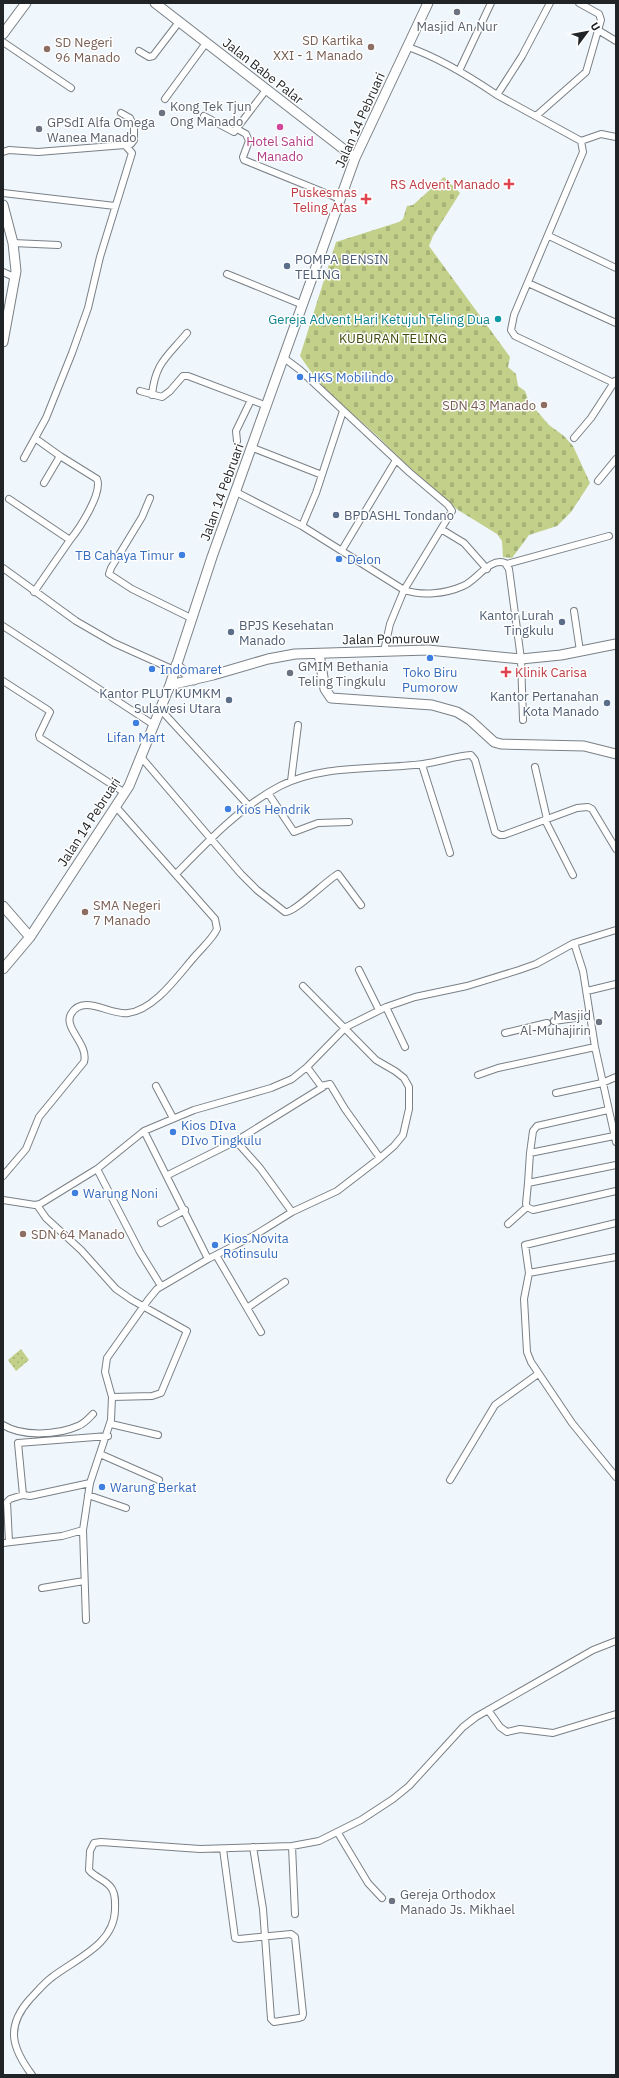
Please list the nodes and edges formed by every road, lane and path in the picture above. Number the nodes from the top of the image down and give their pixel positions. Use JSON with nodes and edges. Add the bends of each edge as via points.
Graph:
{"nodes":[{"id":1,"x":26,"y":3,"type":"edge"},
{"id":2,"x":428,"y":3,"type":"edge"},
{"id":3,"x":491,"y":3,"type":"edge"},
{"id":4,"x":550,"y":3,"type":"edge"},
{"id":5,"x":579,"y":3,"type":"edge"},
{"id":6,"x":160,"y":4,"type":"edge"},
{"id":7,"x":179,"y":22,"type":"junction"},
{"id":8,"x":598,"y":30,"type":"junction"},
{"id":9,"x":3,"y":34,"type":"edge"},
{"id":10,"x":616,"y":41,"type":"edge"},
{"id":11,"x":3,"y":42,"type":"edge"},
{"id":12,"x":206,"y":43,"type":"junction"},
{"id":13,"x":408,"y":47,"type":"junction"},
{"id":14,"x":139,"y":51,"type":"dead end"},
{"id":15,"x":459,"y":71,"type":"junction"},
{"id":16,"x":71,"y":88,"type":"dead end"},
{"id":17,"x":266,"y":90,"type":"junction"},
{"id":18,"x":497,"y":95,"type":"junction"},
{"id":19,"x":165,"y":99,"type":"dead end"},
{"id":20,"x":121,"y":113,"type":"dead end"},
{"id":21,"x":204,"y":116,"type":"dead end"},
{"id":22,"x":536,"y":116,"type":"junction"},
{"id":23,"x":237,"y":129,"type":"junction"},
{"id":24,"x":616,"y":137,"type":"edge"},
{"id":25,"x":582,"y":140,"type":"junction"},
{"id":26,"x":125,"y":145,"type":"junction"},
{"id":27,"x":3,"y":152,"type":"edge"},
{"id":28,"x":355,"y":158,"type":"junction"},
{"id":29,"x":3,"y":193,"type":"edge"},
{"id":30,"x":340,"y":199,"type":"junction"},
{"id":31,"x":3,"y":206,"type":"edge"},
{"id":32,"x":115,"y":206,"type":"junction"},
{"id":33,"x":549,"y":236,"type":"junction"},
{"id":34,"x":13,"y":243,"type":"junction"},
{"id":35,"x":58,"y":245,"type":"dead end"},
{"id":36,"x":616,"y":268,"type":"edge"},
{"id":37,"x":3,"y":272,"type":"edge"},
{"id":38,"x":227,"y":274,"type":"dead end"},
{"id":39,"x":16,"y":278,"type":"junction"},
{"id":40,"x":528,"y":283,"type":"junction"},
{"id":41,"x":303,"y":305,"type":"junction"},
{"id":42,"x":616,"y":323,"type":"edge"},
{"id":43,"x":187,"y":333,"type":"dead end"},
{"id":44,"x":3,"y":342,"type":"edge"},
{"id":45,"x":284,"y":358,"type":"junction"},
{"id":46,"x":615,"y":382,"type":"edge"},
{"id":47,"x":140,"y":391,"type":"dead end"},
{"id":48,"x":152,"y":396,"type":"junction"},
{"id":49,"x":251,"y":400,"type":"junction"},
{"id":50,"x":267,"y":406,"type":"junction"},
{"id":51,"x":343,"y":411,"type":"junction"},
{"id":52,"x":574,"y":438,"type":"dead end"},
{"id":53,"x":39,"y":441,"type":"dead end"},
{"id":54,"x":237,"y":441,"type":"dead end"},
{"id":55,"x":253,"y":448,"type":"junction"},
{"id":56,"x":60,"y":456,"type":"junction"},
{"id":57,"x":24,"y":458,"type":"dead end"},
{"id":58,"x":616,"y":459,"type":"edge"},
{"id":59,"x":396,"y":460,"type":"junction"},
{"id":60,"x":322,"y":475,"type":"junction"},
{"id":61,"x":598,"y":481,"type":"dead end"},
{"id":62,"x":44,"y":484,"type":"dead end"},
{"id":63,"x":236,"y":492,"type":"junction"},
{"id":64,"x":150,"y":498,"type":"dead end"},
{"id":65,"x":9,"y":499,"type":"dead end"},
{"id":66,"x":302,"y":526,"type":"junction"},
{"id":67,"x":441,"y":530,"type":"junction"},
{"id":68,"x":609,"y":536,"type":"dead end"},
{"id":69,"x":70,"y":540,"type":"junction"},
{"id":70,"x":342,"y":550,"type":"junction"},
{"id":71,"x":507,"y":564,"type":"junction"},
{"id":72,"x":3,"y":568,"type":"edge"},
{"id":73,"x":487,"y":568,"type":"junction"},
{"id":74,"x":404,"y":590,"type":"junction"},
{"id":75,"x":34,"y":592,"type":"junction"},
{"id":76,"x":574,"y":612,"type":"dead end"},
{"id":77,"x":192,"y":619,"type":"junction"},
{"id":78,"x":3,"y":626,"type":"edge"},
{"id":79,"x":616,"y":644,"type":"edge"},
{"id":80,"x":384,"y":651,"type":"junction"},
{"id":81,"x":580,"y":651,"type":"junction"},
{"id":82,"x":319,"y":654,"type":"junction"},
{"id":83,"x":521,"y":659,"type":"junction"},
{"id":84,"x":175,"y":668,"type":"junction"},
{"id":85,"x":194,"y":680,"type":"junction"},
{"id":86,"x":3,"y":681,"type":"edge"},
{"id":87,"x":170,"y":686,"type":"junction"},
{"id":88,"x":160,"y":709,"type":"junction"},
{"id":89,"x":523,"y":720,"type":"dead end"},
{"id":90,"x":298,"y":725,"type":"dead end"},
{"id":91,"x":154,"y":726,"type":"junction"},
{"id":92,"x":616,"y":754,"type":"edge"},
{"id":93,"x":141,"y":757,"type":"junction"},
{"id":94,"x":422,"y":764,"type":"junction"},
{"id":95,"x":534,"y":767,"type":"dead end"},
{"id":96,"x":291,"y":781,"type":"junction"},
{"id":97,"x":125,"y":793,"type":"junction"},
{"id":98,"x":268,"y":793,"type":"junction"},
{"id":99,"x":249,"y":806,"type":"junction"},
{"id":100,"x":116,"y":808,"type":"junction"},
{"id":101,"x":546,"y":819,"type":"junction"},
{"id":102,"x":348,"y":822,"type":"dead end"},
{"id":103,"x":210,"y":840,"type":"junction"},
{"id":104,"x":616,"y":849,"type":"edge"},
{"id":105,"x":450,"y":853,"type":"dead end"},
{"id":106,"x":176,"y":874,"type":"junction"},
{"id":107,"x":573,"y":875,"type":"dead end"},
{"id":108,"x":361,"y":904,"type":"dead end"},
{"id":109,"x":3,"y":906,"type":"edge"},
{"id":110,"x":616,"y":930,"type":"edge"},
{"id":111,"x":30,"y":937,"type":"junction"},
{"id":112,"x":574,"y":943,"type":"junction"},
{"id":113,"x":3,"y":969,"type":"edge"},
{"id":114,"x":359,"y":970,"type":"dead end"},
{"id":115,"x":616,"y":984,"type":"edge"},
{"id":116,"x":303,"y":986,"type":"dead end"},
{"id":117,"x":586,"y":991,"type":"junction"},
{"id":118,"x":386,"y":1007,"type":"junction"},
{"id":119,"x":379,"y":1010,"type":"junction"},
{"id":120,"x":589,"y":1013,"type":"junction"},
{"id":121,"x":554,"y":1021,"type":"dead end"},
{"id":122,"x":547,"y":1023,"type":"dead end"},
{"id":123,"x":346,"y":1027,"type":"junction"},
{"id":124,"x":505,"y":1033,"type":"dead end"},
{"id":125,"x":405,"y":1047,"type":"dead end"},
{"id":126,"x":595,"y":1047,"type":"junction"},
{"id":127,"x":307,"y":1067,"type":"junction"},
{"id":128,"x":478,"y":1075,"type":"dead end"},
{"id":129,"x":616,"y":1077,"type":"edge"},
{"id":130,"x":602,"y":1083,"type":"junction"},
{"id":131,"x":156,"y":1086,"type":"dead end"},
{"id":132,"x":323,"y":1087,"type":"junction"},
{"id":133,"x":556,"y":1093,"type":"dead end"},
{"id":134,"x":608,"y":1110,"type":"junction"},
{"id":135,"x":173,"y":1118,"type":"junction"},
{"id":136,"x":614,"y":1123,"type":"edge"},
{"id":137,"x":144,"y":1131,"type":"junction"},
{"id":138,"x":614,"y":1136,"type":"junction"},
{"id":139,"x":236,"y":1141,"type":"junction"},
{"id":140,"x":616,"y":1142,"type":"edge"},
{"id":141,"x":530,"y":1154,"type":"junction"},
{"id":142,"x":380,"y":1158,"type":"junction"},
{"id":143,"x":616,"y":1165,"type":"edge"},
{"id":144,"x":97,"y":1168,"type":"junction"},
{"id":145,"x":168,"y":1175,"type":"junction"},
{"id":146,"x":3,"y":1176,"type":"edge"},
{"id":147,"x":528,"y":1183,"type":"junction"},
{"id":148,"x":616,"y":1192,"type":"edge"},
{"id":149,"x":3,"y":1200,"type":"edge"},
{"id":150,"x":37,"y":1205,"type":"junction"},
{"id":151,"x":527,"y":1208,"type":"junction"},
{"id":152,"x":186,"y":1212,"type":"junction"},
{"id":153,"x":292,"y":1212,"type":"junction"},
{"id":154,"x":161,"y":1223,"type":"dead end"},
{"id":155,"x":616,"y":1223,"type":"edge"},
{"id":156,"x":508,"y":1224,"type":"dead end"},
{"id":157,"x":216,"y":1255,"type":"junction"},
{"id":158,"x":616,"y":1256,"type":"edge"},
{"id":159,"x":208,"y":1259,"type":"junction"},
{"id":160,"x":529,"y":1273,"type":"junction"},
{"id":161,"x":285,"y":1282,"type":"dead end"},
{"id":162,"x":161,"y":1286,"type":"junction"},
{"id":163,"x":143,"y":1306,"type":"junction"},
{"id":164,"x":247,"y":1308,"type":"junction"},
{"id":165,"x":261,"y":1332,"type":"dead end"},
{"id":166,"x":538,"y":1374,"type":"junction"},
{"id":167,"x":112,"y":1397,"type":"junction"},
{"id":168,"x":93,"y":1414,"type":"dead end"},
{"id":169,"x":111,"y":1424,"type":"junction"},
{"id":170,"x":3,"y":1425,"type":"edge"},
{"id":171,"x":158,"y":1435,"type":"dead end"},
{"id":172,"x":108,"y":1436,"type":"junction"},
{"id":173,"x":100,"y":1454,"type":"junction"},
{"id":174,"x":616,"y":1477,"type":"edge"},
{"id":175,"x":159,"y":1480,"type":"dead end"},
{"id":176,"x":450,"y":1480,"type":"dead end"},
{"id":177,"x":90,"y":1483,"type":"junction"},
{"id":178,"x":23,"y":1495,"type":"junction"},
{"id":179,"x":88,"y":1495,"type":"junction"},
{"id":180,"x":126,"y":1508,"type":"dead end"},
{"id":181,"x":83,"y":1530,"type":"junction"},
{"id":182,"x":6,"y":1543,"type":"edge"},
{"id":183,"x":84,"y":1581,"type":"junction"},
{"id":184,"x":42,"y":1588,"type":"dead end"},
{"id":185,"x":86,"y":1620,"type":"dead end"},
{"id":186,"x":616,"y":1641,"type":"edge"},
{"id":187,"x":491,"y":1714,"type":"junction"},
{"id":188,"x":616,"y":1714,"type":"edge"},
{"id":189,"x":338,"y":1833,"type":"junction"},
{"id":190,"x":292,"y":1846,"type":"junction"},
{"id":191,"x":253,"y":1847,"type":"junction"},
{"id":192,"x":223,"y":1849,"type":"junction"},
{"id":193,"x":382,"y":1898,"type":"dead end"},
{"id":194,"x":295,"y":1914,"type":"dead end"},
{"id":195,"x":265,"y":1936,"type":"junction"},
{"id":196,"x":32,"y":2075,"type":"edge"}],
"edges":[{"from":1,"to":9,"type":"main road"},
{"from":2,"to":13,"type":"main road","name":"Jalan 14 Pebruari"},
{"from":3,"to":15,"type":"street"},
{"from":4,"to":18,"type":"street","via":[[522,56]]},
{"from":5,"to":8,"type":"street","via":[[599,14],[601,20]]},
{"from":6,"to":7,"type":"main road","name":"Jalan Babe Palar"},
{"from":7,"to":12,"type":"main road","name":"Jalan Babe Palar"},
{"from":7,"to":14,"type":"street","via":[[153,56]]},
{"from":8,"to":10,"type":"street"},
{"from":8,"to":22,"type":"street","via":[[586,72]]},
{"from":11,"to":16,"type":"street"},
{"from":12,"to":17,"type":"main road","name":"Jalan Babe Palar"},
{"from":12,"to":19,"type":"street"},
{"from":13,"to":15,"type":"street"},
{"from":13,"to":28,"type":"main road","name":"Jalan 14 Pebruari"},
{"from":15,"to":18,"type":"street"},
{"from":17,"to":23,"type":"street"},
{"from":17,"to":28,"type":"main road","name":"Jalan Babe Palar"},
{"from":18,"to":22,"type":"street"},
{"from":20,"to":26,"type":"street","via":[[130,118],[135,138],[131,144]]},
{"from":21,"to":23,"type":"street","via":[[232,131]]},
{"from":22,"to":25,"type":"street"},
{"from":23,"to":30,"type":"street","via":[[246,134],[249,141],[244,160]]},
{"from":24,"to":25,"type":"street","via":[[601,134]]},
{"from":25,"to":33,"type":"street","via":[[583,152]]},
{"from":26,"to":27,"type":"street","via":[[38,152]]},
{"from":26,"to":32,"type":"street","via":[[130,149],[132,156]]},
{"from":28,"to":30,"type":"main road","name":"Jalan 14 Pebruari"},
{"from":29,"to":32,"type":"street"},
{"from":30,"to":41,"type":"main road","name":"Jalan 14 Pebruari"},
{"from":31,"to":34,"type":"main road"},
{"from":32,"to":57,"type":"street","via":[[88,308],[75,345],[46,418]]},
{"from":33,"to":36,"type":"street"},
{"from":33,"to":40,"type":"street"},
{"from":34,"to":35,"type":"street"},
{"from":34,"to":39,"type":"main road"},
{"from":37,"to":39,"type":"street"},
{"from":38,"to":41,"type":"street"},
{"from":39,"to":44,"type":"main road"},
{"from":40,"to":42,"type":"street"},
{"from":40,"to":46,"type":"street","via":[[512,321],[512,333]]},
{"from":41,"to":45,"type":"main road","name":"Jalan 14 Pebruari"},
{"from":43,"to":48,"type":"street","via":[[161,362],[154,380]]},
{"from":45,"to":50,"type":"main road","name":"Jalan 14 Pebruari"},
{"from":45,"to":51,"type":"street"},
{"from":46,"to":52,"type":"street"},
{"from":47,"to":48,"type":"street"},
{"from":48,"to":49,"type":"street","via":[[164,396],[186,375]]},
{"from":49,"to":50,"type":"street"},
{"from":49,"to":54,"type":"street","via":[[236,431]]},
{"from":50,"to":55,"type":"main road","name":"Jalan 14 Pebruari"},
{"from":51,"to":59,"type":"street"},
{"from":51,"to":60,"type":"street"},
{"from":53,"to":56,"type":"street"},
{"from":55,"to":60,"type":"street"},
{"from":55,"to":63,"type":"main road","name":"Jalan 14 Pebruari"},
{"from":56,"to":62,"type":"street"},
{"from":56,"to":69,"type":"street","via":[[98,482],[97,493]]},
{"from":58,"to":61,"type":"street"},
{"from":59,"to":67,"type":"street","via":[[450,507],[452,511]]},
{"from":59,"to":70,"type":"street"},
{"from":60,"to":66,"type":"street"},
{"from":63,"to":66,"type":"street"},
{"from":63,"to":77,"type":"main road","name":"Jalan 14 Pebruari"},
{"from":64,"to":77,"type":"street","via":[[109,574],[138,592]]},
{"from":65,"to":69,"type":"street"},
{"from":66,"to":70,"type":"street"},
{"from":67,"to":73,"type":"street","via":[[464,543]]},
{"from":67,"to":74,"type":"street"},
{"from":68,"to":71,"type":"street"},
{"from":69,"to":75,"type":"street"},
{"from":70,"to":74,"type":"street"},
{"from":71,"to":73,"type":"street","via":[[499,562]]},
{"from":71,"to":83,"type":"street"},
{"from":72,"to":75,"type":"street"},
{"from":73,"to":74,"type":"street","via":[[465,585],[449,590],[417,594]]},
{"from":74,"to":80,"type":"street","via":[[390,624]]},
{"from":75,"to":84,"type":"street","via":[[114,643]]},
{"from":76,"to":81,"type":"street"},
{"from":77,"to":84,"type":"main road","name":"Jalan 14 Pebruari"},
{"from":78,"to":91,"type":"street"},
{"from":79,"to":81,"type":"main road","name":"Jalan Pomurouw"},
{"from":80,"to":82,"type":"main road","name":"Jalan Pomurouw"},
{"from":80,"to":83,"type":"main road","name":"Jalan Pomurouw","via":[[428,650]]},
{"from":81,"to":83,"type":"main road","name":"Jalan Pomurouw"},
{"from":82,"to":85,"type":"main road","name":"Jalan Pomurouw","via":[[295,654],[268,659]]},
{"from":82,"to":92,"type":"main road","via":[[325,689],[331,698],[432,704],[457,712],[470,720],[490,739],[501,744],[584,746]]},
{"from":83,"to":89,"type":"street"},
{"from":84,"to":85,"type":"main road"},
{"from":84,"to":87,"type":"main road","name":"Jalan 14 Pebruari"},
{"from":85,"to":87,"type":"main road","name":"Jalan Pomurouw"},
{"from":86,"to":97,"type":"street","via":[[50,712],[39,735],[40,738]]},
{"from":87,"to":88,"type":"main road","name":"Jalan 14 Pebruari"},
{"from":88,"to":91,"type":"main road","name":"Jalan 14 Pebruari"},
{"from":88,"to":99,"type":"street"},
{"from":90,"to":96,"type":"street"},
{"from":91,"to":93,"type":"main road","name":"Jalan 14 Pebruari"},
{"from":93,"to":97,"type":"main road","name":"Jalan 14 Pebruari"},
{"from":93,"to":103,"type":"street"},
{"from":94,"to":96,"type":"street","via":[[338,771]]},
{"from":94,"to":101,"type":"street","via":[[467,755],[473,757],[493,828],[500,835]]},
{"from":94,"to":105,"type":"street"},
{"from":95,"to":101,"type":"street"},
{"from":96,"to":98,"type":"street"},
{"from":97,"to":100,"type":"main road","name":"Jalan 14 Pebruari"},
{"from":98,"to":99,"type":"street"},
{"from":98,"to":102,"type":"street","via":[[294,832],[318,823]]},
{"from":99,"to":103,"type":"street"},
{"from":100,"to":106,"type":"street"},
{"from":100,"to":111,"type":"main road","name":"Jalan 14 Pebruari"},
{"from":101,"to":104,"type":"street","via":[[577,808],[588,807],[592,809]]},
{"from":101,"to":107,"type":"street"},
{"from":103,"to":106,"type":"street"},
{"from":103,"to":108,"type":"street","via":[[254,887],[287,913],[338,874]]},
{"from":106,"to":146,"type":"street","via":[[215,919],[217,930],[170,985],[138,1010],[121,1013],[86,1005],[74,1010],[70,1024],[83,1048],[84,1062],[39,1117],[26,1149]]},
{"from":109,"to":111,"type":"main road"},
{"from":110,"to":112,"type":"street"},
{"from":111,"to":113,"type":"main road","name":"Jalan 14 Pebruari"},
{"from":112,"to":117,"type":"street"},
{"from":112,"to":118,"type":"street","via":[[536,964],[519,970]]},
{"from":114,"to":119,"type":"street"},
{"from":115,"to":117,"type":"street"},
{"from":116,"to":123,"type":"street","via":[[322,1007]]},
{"from":117,"to":120,"type":"street"},
{"from":118,"to":119,"type":"street"},
{"from":118,"to":125,"type":"street"},
{"from":119,"to":123,"type":"street"},
{"from":120,"to":121,"type":"street"},
{"from":120,"to":126,"type":"street"},
{"from":122,"to":124,"type":"street"},
{"from":123,"to":127,"type":"street"},
{"from":123,"to":142,"type":"street","via":[[376,1060],[404,1078],[408,1087],[407,1125],[400,1140]]},
{"from":126,"to":128,"type":"street","via":[[498,1068]]},
{"from":126,"to":130,"type":"street"},
{"from":127,"to":132,"type":"street"},
{"from":127,"to":135,"type":"street","via":[[292,1079],[270,1088]]},
{"from":129,"to":130,"type":"street"},
{"from":130,"to":133,"type":"street"},
{"from":130,"to":134,"type":"street"},
{"from":131,"to":135,"type":"street"},
{"from":132,"to":139,"type":"street"},
{"from":132,"to":142,"type":"street","via":[[330,1084]]},
{"from":134,"to":136,"type":"street"},
{"from":134,"to":141,"type":"street","via":[[537,1126],[533,1131]]},
{"from":135,"to":137,"type":"street"},
{"from":136,"to":138,"type":"street"},
{"from":137,"to":144,"type":"street"},
{"from":137,"to":145,"type":"street"},
{"from":138,"to":140,"type":"street"},
{"from":138,"to":141,"type":"street"},
{"from":139,"to":145,"type":"street"},
{"from":139,"to":153,"type":"street","via":[[260,1168]]},
{"from":141,"to":147,"type":"street"},
{"from":142,"to":153,"type":"street","via":[[337,1191]]},
{"from":143,"to":147,"type":"street"},
{"from":144,"to":150,"type":"street"},
{"from":144,"to":162,"type":"street","via":[[140,1252]]},
{"from":145,"to":152,"type":"street"},
{"from":147,"to":151,"type":"street"},
{"from":148,"to":151,"type":"street","via":[[533,1210]]},
{"from":149,"to":150,"type":"street"},
{"from":150,"to":163,"type":"street","via":[[46,1218],[76,1244],[122,1294]]},
{"from":151,"to":156,"type":"street"},
{"from":152,"to":154,"type":"street"},
{"from":152,"to":159,"type":"street"},
{"from":153,"to":157,"type":"street"},
{"from":155,"to":160,"type":"street","via":[[528,1243],[525,1249]]},
{"from":157,"to":159,"type":"street"},
{"from":157,"to":164,"type":"street"},
{"from":158,"to":160,"type":"street"},
{"from":159,"to":162,"type":"street"},
{"from":160,"to":166,"type":"street","via":[[524,1298],[527,1345],[529,1357]]},
{"from":161,"to":164,"type":"street"},
{"from":162,"to":163,"type":"street"},
{"from":163,"to":167,"type":"street","via":[[105,1362]]},
{"from":163,"to":167,"type":"street","via":[[187,1333],[161,1393],[152,1396]]},
{"from":164,"to":165,"type":"street"},
{"from":166,"to":174,"type":"street","via":[[588,1444]]},
{"from":166,"to":176,"type":"street","via":[[495,1405]]},
{"from":167,"to":169,"type":"street"},
{"from":168,"to":170,"type":"street","via":[[79,1426],[48,1433],[21,1433]]},
{"from":169,"to":171,"type":"street"},
{"from":169,"to":172,"type":"street"},
{"from":172,"to":173,"type":"street"},
{"from":172,"to":178,"type":"street","via":[[18,1442]]},
{"from":173,"to":175,"type":"street"},
{"from":173,"to":177,"type":"street"},
{"from":177,"to":178,"type":"street","via":[[30,1496]]},
{"from":177,"to":179,"type":"street"},
{"from":178,"to":182,"type":"street","via":[[7,1502]]},
{"from":179,"to":180,"type":"street"},
{"from":179,"to":181,"type":"street"},
{"from":181,"to":182,"type":"street","via":[[62,1536]]},
{"from":181,"to":183,"type":"street"},
{"from":183,"to":184,"type":"street"},
{"from":183,"to":185,"type":"street"},
{"from":186,"to":187,"type":"street","via":[[593,1650]]},
{"from":187,"to":188,"type":"street","via":[[502,1730],[507,1732],[520,1729],[553,1733]]},
{"from":187,"to":189,"type":"street","via":[[463,1727],[393,1799]]},
{"from":189,"to":190,"type":"street","via":[[319,1841]]},
{"from":189,"to":193,"type":"street","via":[[368,1883]]},
{"from":190,"to":191,"type":"street"},
{"from":190,"to":194,"type":"street"},
{"from":191,"to":192,"type":"street"},
{"from":191,"to":195,"type":"street"},
{"from":192,"to":195,"type":"street","via":[[233,1935],[239,1939]]},
{"from":192,"to":196,"type":"street","via":[[94,1843],[90,1851],[88,1868],[108,1884],[114,1893],[116,1901],[113,1924],[103,1939],[50,1979],[18,2015],[13,2032],[14,2043],[18,2055]]},
{"from":195,"to":195,"type":"street","via":[[271,2019],[280,2022],[302,2017],[295,1937],[292,1934]]}]}
